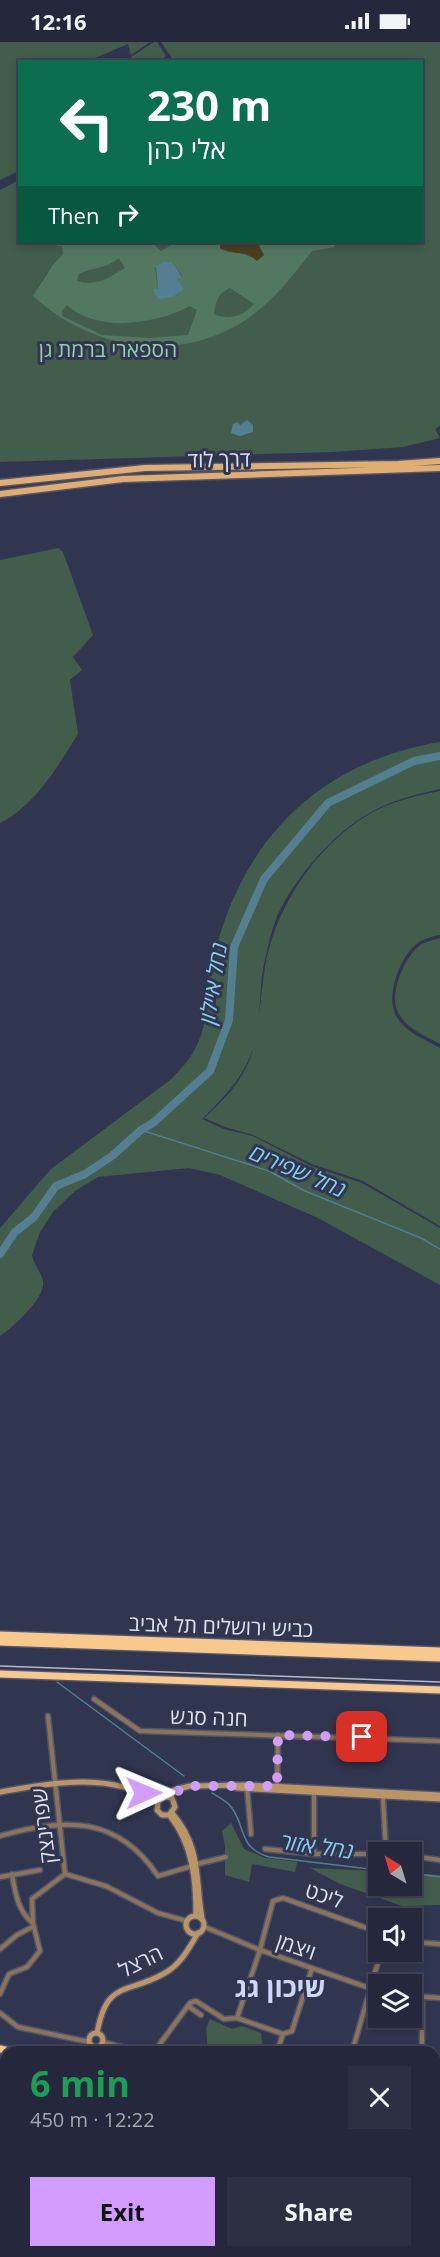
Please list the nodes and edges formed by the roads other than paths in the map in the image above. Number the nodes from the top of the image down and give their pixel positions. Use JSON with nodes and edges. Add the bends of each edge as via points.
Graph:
{"nodes":[{"id":1,"x":440,"y":461,"type":"edge"},
{"id":2,"x":440,"y":468,"type":"edge"},
{"id":3,"x":0,"y":483,"type":"edge"},
{"id":4,"x":0,"y":494,"type":"edge"},
{"id":5,"x":0,"y":1635,"type":"edge"},
{"id":6,"x":0,"y":1642,"type":"edge"},
{"id":7,"x":440,"y":1652,"type":"edge"},
{"id":8,"x":440,"y":1658,"type":"edge"},
{"id":9,"x":0,"y":1674,"type":"edge"},
{"id":10,"x":440,"y":1690,"type":"edge"},
{"id":11,"x":94,"y":1699,"type":"dead end"},
{"id":12,"x":48,"y":1716,"type":"dead end"},
{"id":13,"x":278,"y":1735,"type":"junction"},
{"id":14,"x":440,"y":1741,"type":"edge"},
{"id":15,"x":54,"y":1783,"type":"junction"},
{"id":16,"x":247,"y":1788,"type":"junction"},
{"id":17,"x":277,"y":1789,"type":"junction"},
{"id":18,"x":0,"y":1792,"type":"edge"},
{"id":19,"x":314,"y":1793,"type":"junction"},
{"id":20,"x":383,"y":1797,"type":"junction"},
{"id":21,"x":440,"y":1797,"type":"edge"},
{"id":22,"x":165,"y":1799,"type":"junction"},
{"id":23,"x":170,"y":1814,"type":"junction"},
{"id":24,"x":58,"y":1824,"type":"junction"},
{"id":25,"x":251,"y":1834,"type":"dead end"},
{"id":26,"x":0,"y":1836,"type":"edge"},
{"id":27,"x":385,"y":1842,"type":"edge"},
{"id":28,"x":265,"y":1850,"type":"dead end"},
{"id":29,"x":314,"y":1854,"type":"junction"},
{"id":30,"x":368,"y":1854,"type":"edge"},
{"id":31,"x":226,"y":1857,"type":"dead end"},
{"id":32,"x":422,"y":1858,"type":"edge"},
{"id":33,"x":440,"y":1860,"type":"edge"},
{"id":34,"x":195,"y":1865,"type":"junction"},
{"id":35,"x":40,"y":1870,"type":"dead end"},
{"id":36,"x":12,"y":1874,"type":"junction"},
{"id":37,"x":65,"y":1874,"type":"junction"},
{"id":38,"x":0,"y":1877,"type":"edge"},
{"id":39,"x":199,"y":1917,"type":"junction"},
{"id":40,"x":187,"y":1921,"type":"junction"},
{"id":41,"x":33,"y":1925,"type":"junction"},
{"id":42,"x":205,"y":1927,"type":"junction"},
{"id":43,"x":368,"y":1929,"type":"edge"},
{"id":44,"x":195,"y":1934,"type":"junction"},
{"id":45,"x":422,"y":1943,"type":"edge"},
{"id":46,"x":440,"y":1944,"type":"edge"},
{"id":47,"x":0,"y":1949,"type":"edge"},
{"id":48,"x":260,"y":1950,"type":"junction"},
{"id":49,"x":312,"y":1968,"type":"junction"},
{"id":50,"x":368,"y":1988,"type":"edge"},
{"id":51,"x":0,"y":1994,"type":"edge"},
{"id":52,"x":368,"y":1996,"type":"edge"},
{"id":53,"x":422,"y":1997,"type":"edge"},
{"id":54,"x":440,"y":1998,"type":"edge"},
{"id":55,"x":188,"y":2006,"type":"junction"},
{"id":56,"x":0,"y":2013,"type":"edge"},
{"id":57,"x":201,"y":2015,"type":"dead end"},
{"id":58,"x":237,"y":2018,"type":"junction"},
{"id":59,"x":422,"y":2028,"type":"edge"},
{"id":60,"x":97,"y":2033,"type":"junction"},
{"id":61,"x":283,"y":2034,"type":"junction"},
{"id":62,"x":93,"y":2046,"type":"edge"},
{"id":63,"x":158,"y":2046,"type":"edge"},
{"id":64,"x":280,"y":2046,"type":"edge"},
{"id":65,"x":354,"y":2046,"type":"edge"},
{"id":66,"x":422,"y":2046,"type":"edge"}],
"edges":[{"from":1,"to":3,"type":"main road","name":"דרך לוד","via":[[145,468]]},
{"from":2,"to":4,"type":"main road","name":"דרך לוד","via":[[123,479]]},
{"from":5,"to":7,"type":"highway","name":"כביש ירושלים תל אביב"},
{"from":6,"to":8,"type":"highway"},
{"from":9,"to":10,"type":"highway"},
{"from":11,"to":13,"type":"street","name":"חנה סנש","via":[[140,1731]]},
{"from":12,"to":15,"type":"street","name":"שפרינצק"},
{"from":13,"to":14,"type":"street","name":"חנה סנש"},
{"from":13,"to":17,"type":"street"},
{"from":15,"to":18,"type":"street"},
{"from":15,"to":22,"type":"street","via":[[114,1784]]},
{"from":15,"to":24,"type":"street","name":"שפרינצק"},
{"from":16,"to":17,"type":"street"},
{"from":16,"to":22,"type":"street","via":[[190,1786],[177,1789]]},
{"from":16,"to":25,"type":"street"},
{"from":17,"to":19,"type":"street"},
{"from":17,"to":21,"type":"street"},
{"from":19,"to":20,"type":"street"},
{"from":19,"to":29,"type":"street"},
{"from":20,"to":21,"type":"street"},
{"from":20,"to":27,"type":"street"},
{"from":22,"to":23,"type":"street","via":[[175,1807]]},
{"from":22,"to":23,"type":"street","via":[[159,1813]]},
{"from":23,"to":34,"type":"street"},
{"from":24,"to":26,"type":"street"},
{"from":24,"to":34,"type":"street","via":[[91,1827],[121,1837],[140,1851],[158,1876]]},
{"from":24,"to":37,"type":"street","name":"שפרינצק"},
{"from":28,"to":29,"type":"street"},
{"from":29,"to":30,"type":"street"},
{"from":31,"to":34,"type":"street"},
{"from":32,"to":33,"type":"street"},
{"from":34,"to":39,"type":"street"},
{"from":35,"to":36,"type":"street"},
{"from":36,"to":38,"type":"street"},
{"from":36,"to":41,"type":"street","via":[[15,1894]]},
{"from":37,"to":40,"type":"street","name":"שפרינצק","via":[[106,1886],[158,1913]]},
{"from":37,"to":41,"type":"street","via":[[32,1899]]},
{"from":39,"to":40,"type":"street"},
{"from":39,"to":42,"type":"street"},
{"from":40,"to":44,"type":"street","via":[[188,1930]]},
{"from":41,"to":47,"type":"street"},
{"from":41,"to":51,"type":"street","via":[[40,1951],[27,1966],[9,1974]]},
{"from":42,"to":44,"type":"street"},
{"from":42,"to":48,"type":"street","name":"ויצמן"},
{"from":43,"to":48,"type":"street","name":"ליכט","via":[[280,1898],[273,1901]]},
{"from":44,"to":60,"type":"street","name":"הרצל","via":[[186,1953],[166,1972],[110,1997]]},
{"from":45,"to":46,"type":"street"},
{"from":48,"to":49,"type":"street","name":"ויצמן"},
{"from":48,"to":58,"type":"street"},
{"from":49,"to":50,"type":"street","name":"ויצמן"},
{"from":49,"to":61,"type":"street","via":[[292,2031]]},
{"from":52,"to":65,"type":"street"},
{"from":53,"to":54,"type":"street"},
{"from":55,"to":57,"type":"street"},
{"from":55,"to":58,"type":"street","via":[[196,2001],[224,2019]]},
{"from":55,"to":63,"type":"street"},
{"from":56,"to":62,"type":"street","via":[[18,2027],[80,2038]]},
{"from":58,"to":61,"type":"street"},
{"from":59,"to":66,"type":"street"},
{"from":60,"to":62,"type":"street"},
{"from":60,"to":62,"type":"street","via":[[102,2036]]},
{"from":61,"to":64,"type":"street"}]}
